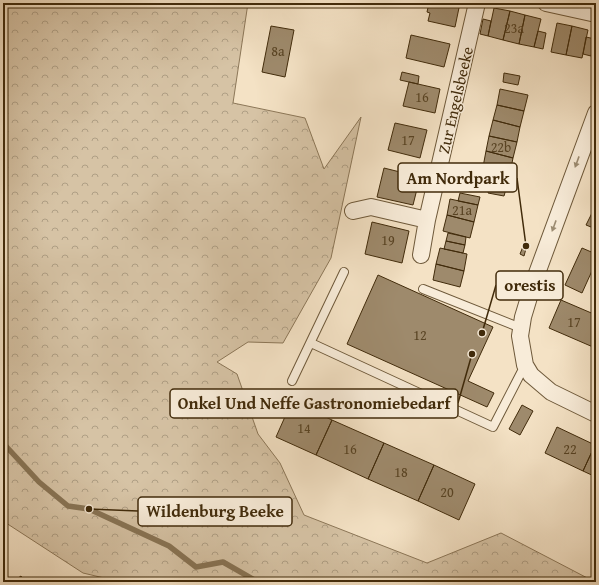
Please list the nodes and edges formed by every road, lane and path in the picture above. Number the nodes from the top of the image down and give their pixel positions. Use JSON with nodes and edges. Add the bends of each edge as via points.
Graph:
{"nodes":[{"id":1,"x":477,"y":3,"type":"edge"},
{"id":2,"x":546,"y":3,"type":"edge"},
{"id":3,"x":596,"y":14,"type":"edge"},
{"id":4,"x":596,"y":113,"type":"edge"},
{"id":5,"x":353,"y":211,"type":"dead end"},
{"id":6,"x":427,"y":220,"type":"junction"},
{"id":7,"x":421,"y":255,"type":"dead end"},
{"id":8,"x":344,"y":272,"type":"dead end"},
{"id":9,"x":423,"y":289,"type":"dead end"},
{"id":10,"x":522,"y":323,"type":"junction"},
{"id":11,"x":310,"y":343,"type":"junction"},
{"id":12,"x":525,"y":365,"type":"junction"},
{"id":13,"x":292,"y":381,"type":"dead end"},
{"id":14,"x":596,"y":414,"type":"edge"}],
"edges":[{"from":1,"to":6,"type":"street","name":"Zur Engelsbeeke"},
{"from":2,"to":3,"type":"street"},
{"from":4,"to":10,"type":"street","one_way":true},
{"from":5,"to":6,"type":"street","via":[[371,207]]},
{"from":6,"to":7,"type":"street","name":"Zur Engelsbeeke"},
{"from":8,"to":11,"type":"lane"},
{"from":9,"to":10,"type":"lane"},
{"from":10,"to":12,"type":"street","via":[[520,336]]},
{"from":11,"to":12,"type":"lane","via":[[493,427]]},
{"from":11,"to":13,"type":"lane"},
{"from":12,"to":14,"type":"street","via":[[531,375],[551,392]]}]}
